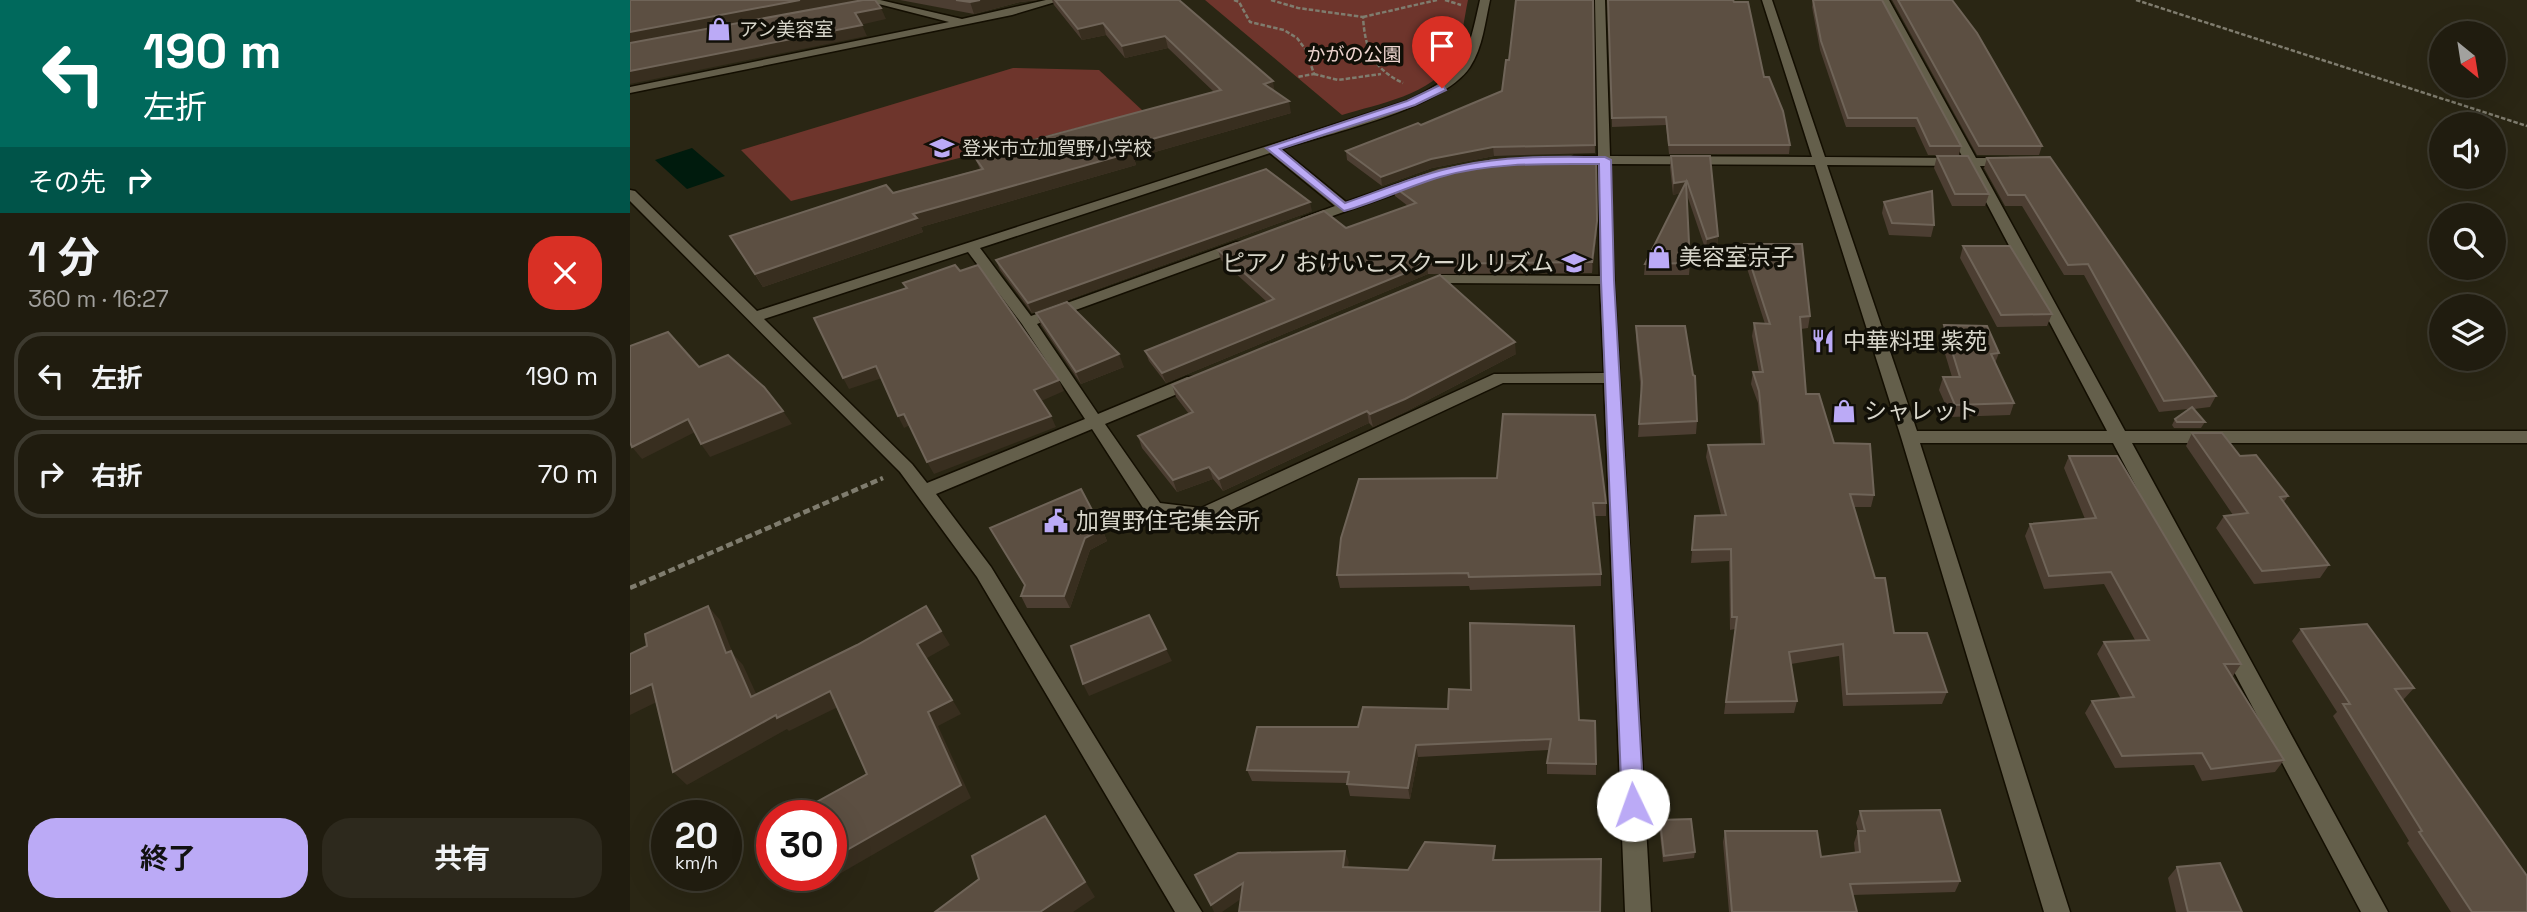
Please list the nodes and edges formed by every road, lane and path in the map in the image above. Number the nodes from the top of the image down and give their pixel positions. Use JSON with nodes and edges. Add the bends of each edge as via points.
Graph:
{"nodes":[{"id":1,"x":868,"y":0,"type":"edge"},
{"id":2,"x":1057,"y":0,"type":"edge"},
{"id":3,"x":1234,"y":0,"type":"edge"},
{"id":4,"x":1247,"y":0,"type":"edge"},
{"id":5,"x":1271,"y":0,"type":"edge"},
{"id":6,"x":1437,"y":0,"type":"edge"},
{"id":7,"x":1445,"y":0,"type":"edge"},
{"id":8,"x":1485,"y":0,"type":"edge"},
{"id":9,"x":1600,"y":0,"type":"edge"},
{"id":10,"x":1767,"y":0,"type":"edge"},
{"id":11,"x":1884,"y":0,"type":"edge"},
{"id":12,"x":2136,"y":0,"type":"edge"},
{"id":13,"x":1239,"y":2,"type":"edge"},
{"id":14,"x":881,"y":3,"type":"junction"},
{"id":15,"x":1462,"y":5,"type":"dead end"},
{"id":16,"x":855,"y":8,"type":"edge"},
{"id":17,"x":1363,"y":17,"type":"junction"},
{"id":18,"x":964,"y":22,"type":"junction"},
{"id":19,"x":1314,"y":74,"type":"junction"},
{"id":20,"x":1381,"y":74,"type":"junction"},
{"id":21,"x":1297,"y":77,"type":"dead end"},
{"id":22,"x":1405,"y":84,"type":"dead end"},
{"id":23,"x":630,"y":90,"type":"edge"},
{"id":24,"x":2527,"y":126,"type":"edge"},
{"id":25,"x":1272,"y":148,"type":"junction"},
{"id":26,"x":1564,"y":160,"type":"edge"},
{"id":27,"x":1605,"y":160,"type":"junction"},
{"id":28,"x":1820,"y":162,"type":"junction"},
{"id":29,"x":1972,"y":162,"type":"junction"},
{"id":30,"x":2020,"y":162,"type":"edge"},
{"id":31,"x":1425,"y":178,"type":"edge"},
{"id":32,"x":630,"y":194,"type":"edge"},
{"id":33,"x":1344,"y":207,"type":"junction"},
{"id":34,"x":1293,"y":226,"type":"edge"},
{"id":35,"x":1255,"y":240,"type":"edge"},
{"id":36,"x":972,"y":247,"type":"junction"},
{"id":37,"x":1607,"y":280,"type":"junction"},
{"id":38,"x":1402,"y":295,"type":"edge"},
{"id":39,"x":754,"y":317,"type":"junction"},
{"id":40,"x":1028,"y":323,"type":"junction"},
{"id":41,"x":1211,"y":374,"type":"edge"},
{"id":42,"x":1613,"y":378,"type":"junction"},
{"id":43,"x":1096,"y":421,"type":"junction"},
{"id":44,"x":2118,"y":435,"type":"junction"},
{"id":45,"x":1910,"y":437,"type":"junction"},
{"id":46,"x":2527,"y":437,"type":"edge"},
{"id":47,"x":906,"y":468,"type":"junction"},
{"id":48,"x":924,"y":492,"type":"junction"},
{"id":49,"x":630,"y":588,"type":"edge"},
{"id":50,"x":1189,"y":912,"type":"edge"},
{"id":51,"x":1638,"y":912,"type":"edge"},
{"id":52,"x":2057,"y":912,"type":"edge"},
{"id":53,"x":2375,"y":912,"type":"edge"}],
"edges":[{"from":1,"to":14,"type":"street"},
{"from":2,"to":18,"type":"street"},
{"from":3,"to":13,"type":"path"},
{"from":4,"to":13,"type":"path"},
{"from":5,"to":17,"type":"path"},
{"from":6,"to":17,"type":"path"},
{"from":7,"to":15,"type":"path"},
{"from":8,"to":25,"type":"street","via":[[1471,61],[1442,88],[1411,103]]},
{"from":9,"to":27,"type":"street"},
{"from":10,"to":28,"type":"street"},
{"from":11,"to":29,"type":"street"},
{"from":12,"to":24,"type":"path"},
{"from":13,"to":19,"type":"path","via":[[1253,24],[1296,36],[1307,47]]},
{"from":14,"to":16,"type":"street"},
{"from":14,"to":18,"type":"street"},
{"from":17,"to":20,"type":"path","via":[[1365,45]]},
{"from":18,"to":23,"type":"street"},
{"from":19,"to":20,"type":"path","via":[[1338,80]]},
{"from":19,"to":21,"type":"path"},
{"from":20,"to":22,"type":"path"},
{"from":25,"to":33,"type":"street"},
{"from":25,"to":36,"type":"street"},
{"from":26,"to":27,"type":"street"},
{"from":27,"to":28,"type":"street"},
{"from":27,"to":37,"type":"street"},
{"from":28,"to":29,"type":"street"},
{"from":28,"to":45,"type":"street"},
{"from":29,"to":30,"type":"street"},
{"from":29,"to":44,"type":"street"},
{"from":31,"to":33,"type":"street"},
{"from":32,"to":39,"type":"street"},
{"from":33,"to":34,"type":"street"},
{"from":35,"to":40,"type":"street"},
{"from":36,"to":39,"type":"street"},
{"from":36,"to":40,"type":"street"},
{"from":37,"to":38,"type":"street","via":[[1441,279]]},
{"from":37,"to":42,"type":"street"},
{"from":39,"to":47,"type":"street"},
{"from":40,"to":43,"type":"street"},
{"from":41,"to":43,"type":"street"},
{"from":42,"to":43,"type":"street","via":[[1500,378],[1203,515],[1154,509]]},
{"from":42,"to":51,"type":"street"},
{"from":43,"to":48,"type":"street"},
{"from":44,"to":45,"type":"street"},
{"from":44,"to":46,"type":"street"},
{"from":44,"to":53,"type":"street"},
{"from":45,"to":52,"type":"street"},
{"from":47,"to":48,"type":"street"},
{"from":47,"to":49,"type":"path"},
{"from":48,"to":50,"type":"street","via":[[984,572]]}]}
